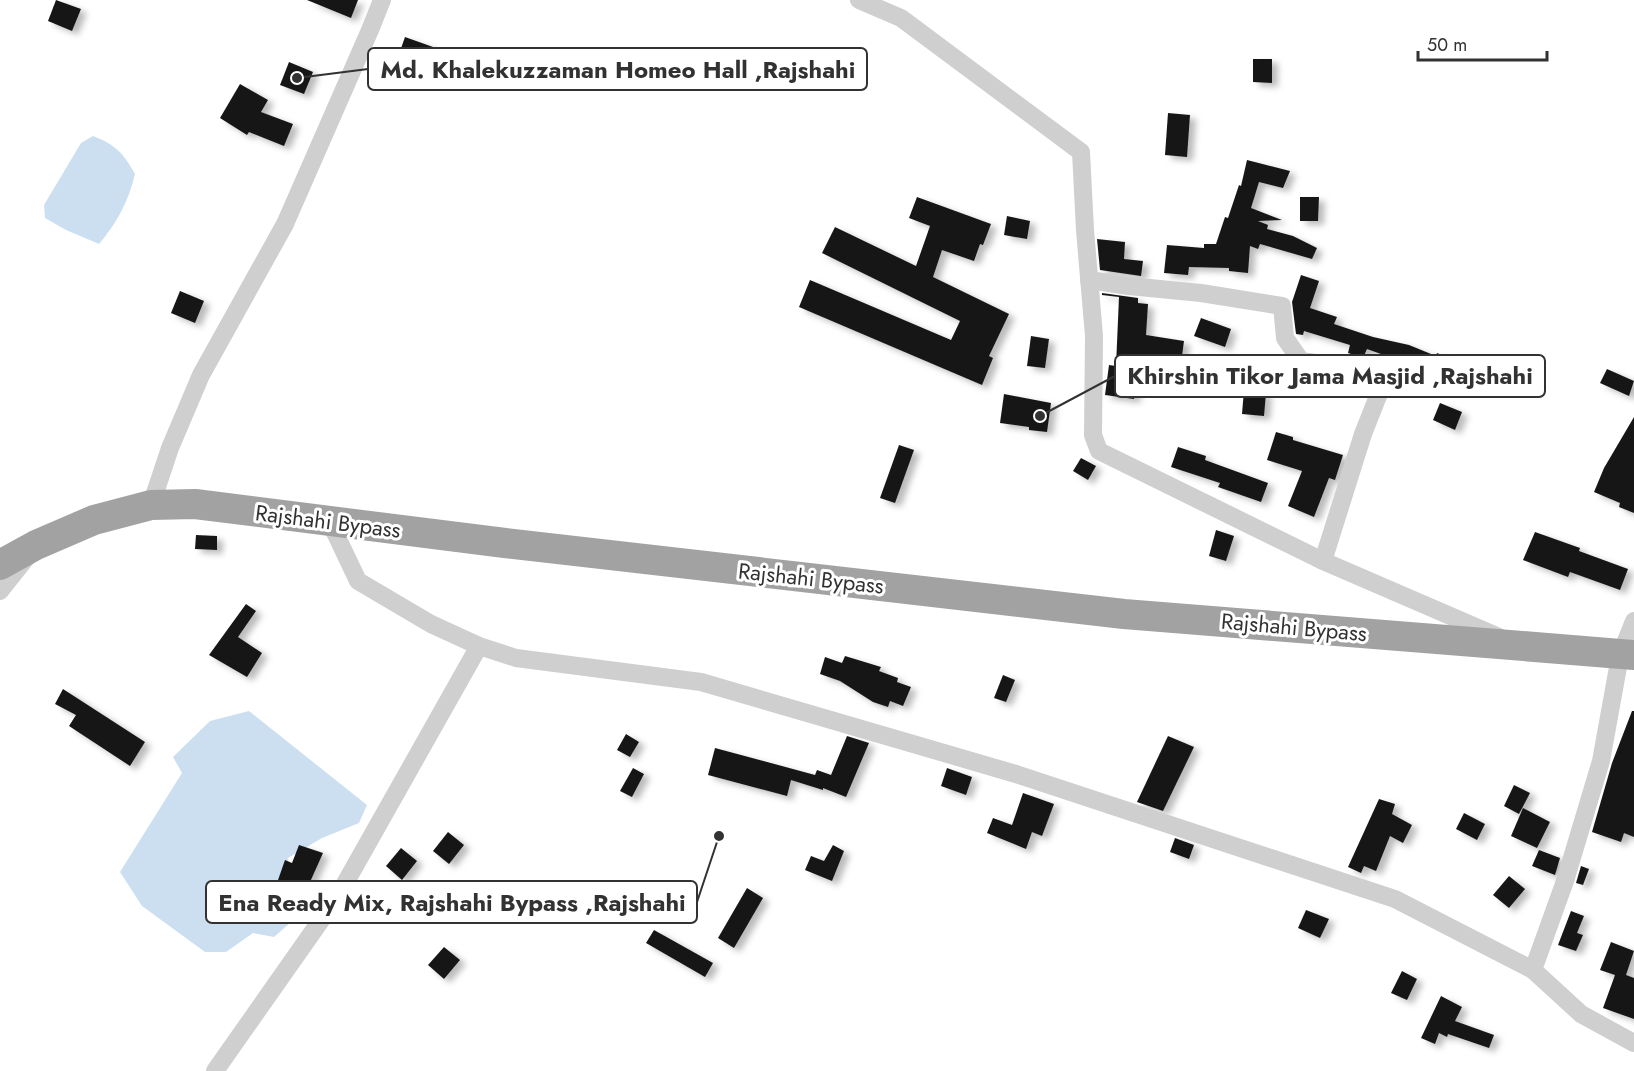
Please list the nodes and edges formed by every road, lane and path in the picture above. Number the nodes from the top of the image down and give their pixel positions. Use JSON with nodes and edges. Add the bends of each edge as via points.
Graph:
{"nodes":[{"id":1,"x":382,"y":0,"type":"edge"},
{"id":2,"x":859,"y":0,"type":"edge"},
{"id":3,"x":1089,"y":280,"type":"junction"},
{"id":4,"x":150,"y":505,"type":"junction"},
{"id":5,"x":330,"y":522,"type":"junction"},
{"id":6,"x":36,"y":545,"type":"junction"},
{"id":7,"x":1323,"y":561,"type":"junction"},
{"id":8,"x":0,"y":565,"type":"edge"},
{"id":9,"x":0,"y":591,"type":"edge"},
{"id":10,"x":1634,"y":621,"type":"edge"},
{"id":11,"x":1518,"y":645,"type":"junction"},
{"id":12,"x":479,"y":646,"type":"junction"},
{"id":13,"x":1627,"y":656,"type":"edge"},
{"id":14,"x":1533,"y":970,"type":"junction"},
{"id":15,"x":1634,"y":1043,"type":"edge"},
{"id":16,"x":215,"y":1071,"type":"edge"}],
"edges":[{"from":1,"to":4,"type":"street","via":[[285,224],[201,375]]},
{"from":2,"to":3,"type":"street","via":[[902,18],[1081,152]]},
{"from":3,"to":7,"type":"street","via":[[1094,336],[1093,435],[1099,451]]},
{"from":3,"to":7,"type":"street","via":[[1282,306],[1285,338],[1301,361],[1352,368],[1384,381]]},
{"from":4,"to":5,"type":"highway","name":"Rajshahi Bypass","via":[[195,504]]},
{"from":4,"to":6,"type":"highway","name":"Rajshahi Bypass","via":[[94,520]]},
{"from":5,"to":11,"type":"highway","name":"Rajshahi Bypass","via":[[1124,614]]},
{"from":5,"to":12,"type":"street","via":[[358,581],[431,624]]},
{"from":6,"to":8,"type":"highway","name":"Rajshahi Bypass"},
{"from":6,"to":9,"type":"street"},
{"from":7,"to":11,"type":"street"},
{"from":10,"to":13,"type":"street"},
{"from":11,"to":13,"type":"highway","name":"Rajshahi Bypass"},
{"from":12,"to":14,"type":"street","via":[[516,658],[701,682],[1016,774],[1395,899]]},
{"from":12,"to":16,"type":"street","via":[[338,896]]},
{"from":13,"to":14,"type":"street","via":[[1601,761]]},
{"from":14,"to":15,"type":"street","via":[[1581,1014]]}]}
